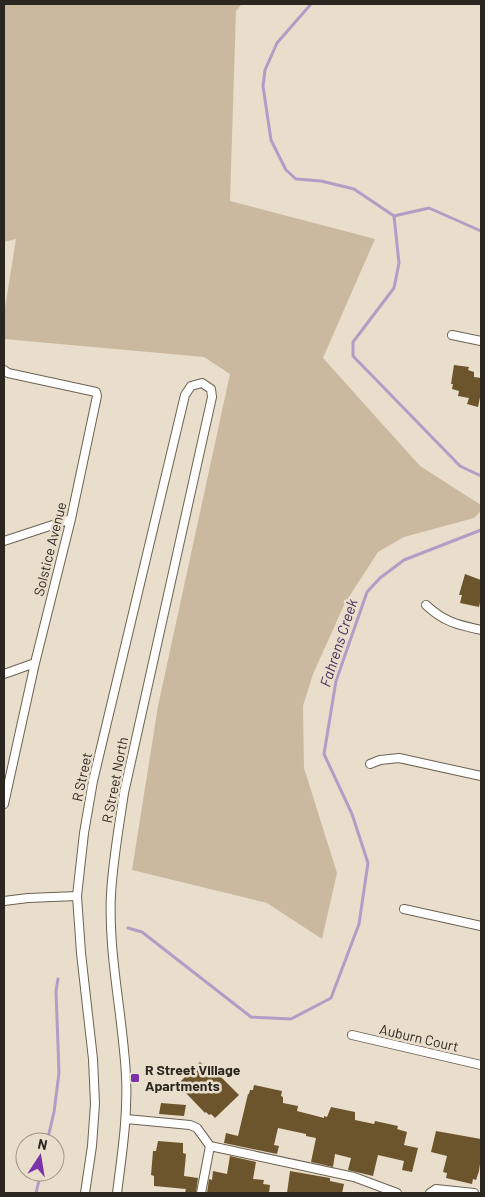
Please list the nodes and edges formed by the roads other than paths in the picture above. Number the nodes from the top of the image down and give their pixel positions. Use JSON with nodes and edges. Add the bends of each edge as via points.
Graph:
{"nodes":[{"id":1,"x":452,"y":335,"type":"dead end"},
{"id":2,"x":481,"y":341,"type":"edge"},
{"id":3,"x":4,"y":370,"type":"edge"},
{"id":4,"x":202,"y":384,"type":"joint"},
{"id":5,"x":71,"y":519,"type":"junction"},
{"id":6,"x":4,"y":541,"type":"edge"},
{"id":7,"x":426,"y":605,"type":"dead end"},
{"id":8,"x":481,"y":630,"type":"edge"},
{"id":9,"x":35,"y":664,"type":"junction"},
{"id":10,"x":4,"y":674,"type":"edge"},
{"id":11,"x":370,"y":764,"type":"dead end"},
{"id":12,"x":481,"y":776,"type":"edge"},
{"id":13,"x":4,"y":804,"type":"edge"},
{"id":14,"x":77,"y":896,"type":"junction"},
{"id":15,"x":4,"y":901,"type":"edge"},
{"id":16,"x":404,"y":909,"type":"dead end"},
{"id":17,"x":481,"y":926,"type":"edge"},
{"id":18,"x":352,"y":1035,"type":"dead end"},
{"id":19,"x":481,"y":1065,"type":"edge"},
{"id":20,"x":126,"y":1119,"type":"junction"},
{"id":21,"x":210,"y":1146,"type":"junction"},
{"id":22,"x":85,"y":1193,"type":"edge"},
{"id":23,"x":117,"y":1193,"type":"edge"},
{"id":24,"x":201,"y":1193,"type":"edge"},
{"id":25,"x":397,"y":1193,"type":"edge"},
{"id":26,"x":430,"y":1193,"type":"edge"},
{"id":27,"x":474,"y":1193,"type":"edge"}],
"edges":[{"from":1,"to":2,"type":"street"},
{"from":3,"to":5,"type":"street","name":"Solstice Avenue","via":[[96,392]]},
{"from":4,"to":14,"type":"street","name":"R Street","via":[[191,386],[185,395],[93,781]]},
{"from":4,"to":20,"type":"street","name":"R Street North","via":[[210,389],[212,397],[117,834],[112,886],[112,940],[126,1076]]},
{"from":5,"to":6,"type":"street"},
{"from":5,"to":9,"type":"street","name":"Solstice Avenue"},
{"from":7,"to":8,"type":"street","via":[[437,616],[454,624]]},
{"from":9,"to":10,"type":"street"},
{"from":9,"to":13,"type":"street","name":"Solstice Avenue"},
{"from":11,"to":12,"type":"street","via":[[399,758]]},
{"from":14,"to":15,"type":"street"},
{"from":14,"to":22,"type":"street","name":"R Street","via":[[95,1104]]},
{"from":16,"to":17,"type":"street"},
{"from":18,"to":19,"type":"street","name":"Auburn Court"},
{"from":20,"to":21,"type":"street","via":[[190,1125]]},
{"from":20,"to":23,"type":"street","name":"R Street North"},
{"from":21,"to":24,"type":"street"},
{"from":21,"to":25,"type":"street","via":[[354,1177]]},
{"from":26,"to":27,"type":"street","via":[[436,1189]]}]}
